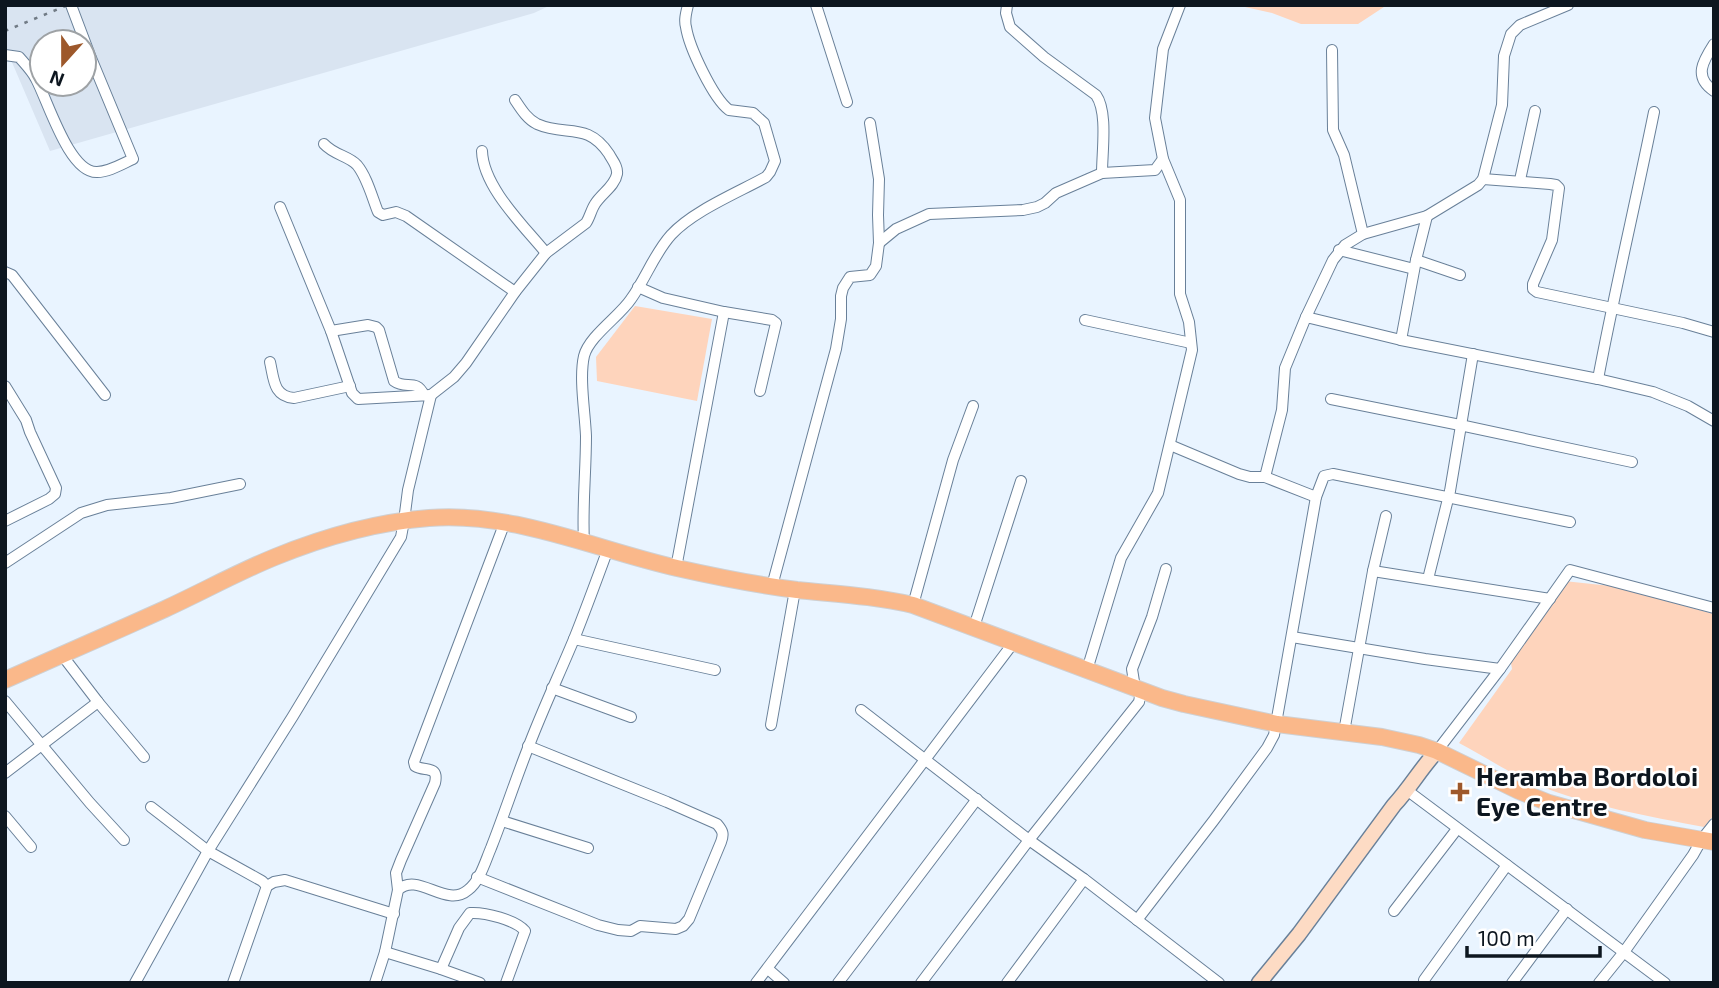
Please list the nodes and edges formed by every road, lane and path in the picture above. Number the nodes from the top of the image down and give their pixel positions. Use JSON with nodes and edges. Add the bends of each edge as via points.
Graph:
{"nodes":[{"id":1,"x":71,"y":5,"type":"edge"},
{"id":2,"x":688,"y":5,"type":"edge"},
{"id":3,"x":816,"y":5,"type":"edge"},
{"id":4,"x":1007,"y":5,"type":"edge"},
{"id":5,"x":1180,"y":5,"type":"edge"},
{"id":6,"x":1568,"y":5,"type":"edge"},
{"id":7,"x":1714,"y":44,"type":"edge"},
{"id":8,"x":1332,"y":50,"type":"dead end"},
{"id":9,"x":5,"y":55,"type":"edge"},
{"id":10,"x":1714,"y":91,"type":"edge"},
{"id":11,"x":515,"y":100,"type":"dead end"},
{"id":12,"x":847,"y":102,"type":"dead end"},
{"id":13,"x":1535,"y":111,"type":"dead end"},
{"id":14,"x":1654,"y":112,"type":"dead end"},
{"id":15,"x":870,"y":124,"type":"dead end"},
{"id":16,"x":324,"y":144,"type":"dead end"},
{"id":17,"x":482,"y":151,"type":"dead end"},
{"id":18,"x":1163,"y":159,"type":"junction"},
{"id":19,"x":1102,"y":173,"type":"junction"},
{"id":20,"x":1483,"y":178,"type":"junction"},
{"id":21,"x":1520,"y":180,"type":"junction"},
{"id":22,"x":280,"y":207,"type":"dead end"},
{"id":23,"x":1427,"y":216,"type":"junction"},
{"id":24,"x":1363,"y":234,"type":"junction"},
{"id":25,"x":879,"y":243,"type":"junction"},
{"id":26,"x":1339,"y":250,"type":"junction"},
{"id":27,"x":546,"y":253,"type":"junction"},
{"id":28,"x":1415,"y":264,"type":"junction"},
{"id":29,"x":5,"y":272,"type":"edge"},
{"id":30,"x":1460,"y":275,"type":"dead end"},
{"id":31,"x":638,"y":287,"type":"junction"},
{"id":32,"x":515,"y":292,"type":"junction"},
{"id":33,"x":1611,"y":307,"type":"junction"},
{"id":34,"x":724,"y":312,"type":"junction"},
{"id":35,"x":1306,"y":317,"type":"junction"},
{"id":36,"x":1085,"y":320,"type":"dead end"},
{"id":37,"x":331,"y":331,"type":"junction"},
{"id":38,"x":1714,"y":332,"type":"edge"},
{"id":39,"x":1401,"y":340,"type":"junction"},
{"id":40,"x":1191,"y":343,"type":"junction"},
{"id":41,"x":1473,"y":354,"type":"junction"},
{"id":42,"x":270,"y":362,"type":"dead end"},
{"id":43,"x":1598,"y":379,"type":"junction"},
{"id":44,"x":5,"y":386,"type":"edge"},
{"id":45,"x":350,"y":386,"type":"junction"},
{"id":46,"x":760,"y":391,"type":"dead end"},
{"id":47,"x":105,"y":395,"type":"dead end"},
{"id":48,"x":428,"y":395,"type":"junction"},
{"id":49,"x":1331,"y":399,"type":"dead end"},
{"id":50,"x":973,"y":406,"type":"dead end"},
{"id":51,"x":1714,"y":421,"type":"edge"},
{"id":52,"x":1460,"y":425,"type":"junction"},
{"id":53,"x":1170,"y":445,"type":"junction"},
{"id":54,"x":1632,"y":462,"type":"dead end"},
{"id":55,"x":1265,"y":477,"type":"junction"},
{"id":56,"x":1021,"y":481,"type":"dead end"},
{"id":57,"x":240,"y":484,"type":"dead end"},
{"id":58,"x":1316,"y":497,"type":"junction"},
{"id":59,"x":1448,"y":498,"type":"junction"},
{"id":60,"x":1386,"y":516,"type":"dead end"},
{"id":61,"x":5,"y":521,"type":"edge"},
{"id":62,"x":404,"y":521,"type":"junction"},
{"id":63,"x":505,"y":522,"type":"junction"},
{"id":64,"x":1570,"y":522,"type":"dead end"},
{"id":65,"x":584,"y":543,"type":"junction"},
{"id":66,"x":608,"y":549,"type":"junction"},
{"id":67,"x":5,"y":563,"type":"edge"},
{"id":68,"x":676,"y":568,"type":"junction"},
{"id":69,"x":1166,"y":569,"type":"dead end"},
{"id":70,"x":1373,"y":571,"type":"junction"},
{"id":71,"x":1428,"y":579,"type":"junction"},
{"id":72,"x":772,"y":586,"type":"junction"},
{"id":73,"x":795,"y":590,"type":"junction"},
{"id":74,"x":1550,"y":599,"type":"junction"},
{"id":75,"x":913,"y":605,"type":"junction"},
{"id":76,"x":1714,"y":608,"type":"edge"},
{"id":77,"x":974,"y":627,"type":"junction"},
{"id":78,"x":1292,"y":637,"type":"junction"},
{"id":79,"x":574,"y":639,"type":"junction"},
{"id":80,"x":1014,"y":642,"type":"junction"},
{"id":81,"x":1360,"y":649,"type":"junction"},
{"id":82,"x":62,"y":655,"type":"junction"},
{"id":83,"x":1500,"y":669,"type":"junction"},
{"id":84,"x":715,"y":670,"type":"dead end"},
{"id":85,"x":1087,"y":670,"type":"junction"},
{"id":86,"x":5,"y":680,"type":"edge"},
{"id":87,"x":552,"y":688,"type":"junction"},
{"id":88,"x":1138,"y":689,"type":"junction"},
{"id":89,"x":5,"y":701,"type":"edge"},
{"id":90,"x":98,"y":702,"type":"junction"},
{"id":91,"x":861,"y":710,"type":"dead end"},
{"id":92,"x":631,"y":717,"type":"dead end"},
{"id":93,"x":1277,"y":723,"type":"junction"},
{"id":94,"x":771,"y":725,"type":"dead end"},
{"id":95,"x":1344,"y":732,"type":"junction"},
{"id":96,"x":41,"y":745,"type":"junction"},
{"id":97,"x":528,"y":746,"type":"junction"},
{"id":98,"x":1437,"y":751,"type":"junction"},
{"id":99,"x":144,"y":757,"type":"dead end"},
{"id":100,"x":925,"y":759,"type":"junction"},
{"id":101,"x":5,"y":773,"type":"edge"},
{"id":102,"x":1408,"y":791,"type":"junction"},
{"id":103,"x":977,"y":799,"type":"junction"},
{"id":104,"x":151,"y":807,"type":"dead end"},
{"id":105,"x":5,"y":816,"type":"edge"},
{"id":106,"x":502,"y":821,"type":"junction"},
{"id":107,"x":1714,"y":824,"type":"edge"},
{"id":108,"x":1457,"y":829,"type":"junction"},
{"id":109,"x":124,"y":840,"type":"dead end"},
{"id":110,"x":1030,"y":840,"type":"junction"},
{"id":111,"x":1708,"y":840,"type":"edge"},
{"id":112,"x":31,"y":847,"type":"dead end"},
{"id":113,"x":588,"y":848,"type":"dead end"},
{"id":114,"x":208,"y":852,"type":"junction"},
{"id":115,"x":1507,"y":865,"type":"junction"},
{"id":116,"x":477,"y":877,"type":"junction"},
{"id":117,"x":1084,"y":879,"type":"junction"},
{"id":118,"x":267,"y":886,"type":"junction"},
{"id":119,"x":398,"y":890,"type":"junction"},
{"id":120,"x":1567,"y":909,"type":"junction"},
{"id":121,"x":1394,"y":911,"type":"dead end"},
{"id":122,"x":394,"y":914,"type":"junction"},
{"id":123,"x":1137,"y":920,"type":"junction"},
{"id":124,"x":385,"y":952,"type":"junction"},
{"id":125,"x":1624,"y":952,"type":"junction"},
{"id":126,"x":441,"y":969,"type":"junction"},
{"id":127,"x":768,"y":969,"type":"junction"},
{"id":128,"x":1424,"y":980,"type":"dead end"},
{"id":129,"x":135,"y":983,"type":"edge"},
{"id":130,"x":233,"y":983,"type":"edge"},
{"id":131,"x":375,"y":983,"type":"edge"},
{"id":132,"x":480,"y":983,"type":"edge"},
{"id":133,"x":506,"y":983,"type":"edge"},
{"id":134,"x":757,"y":983,"type":"edge"},
{"id":135,"x":784,"y":983,"type":"edge"},
{"id":136,"x":838,"y":983,"type":"edge"},
{"id":137,"x":921,"y":983,"type":"edge"},
{"id":138,"x":1007,"y":983,"type":"edge"},
{"id":139,"x":1219,"y":983,"type":"edge"},
{"id":140,"x":1259,"y":983,"type":"edge"},
{"id":141,"x":1512,"y":983,"type":"edge"},
{"id":142,"x":1600,"y":983,"type":"edge"},
{"id":143,"x":1665,"y":983,"type":"edge"}],
"edges":[{"from":1,"to":9,"type":"street","via":[[133,159],[96,173],[84,169],[72,156],[35,77],[19,57]]},
{"from":2,"to":31,"type":"street","via":[[687,32],[715,94],[729,110],[759,117],[775,161],[766,177],[678,228]]},
{"from":3,"to":12,"type":"street"},
{"from":4,"to":19,"type":"street","via":[[1010,27],[1101,101]]},
{"from":5,"to":18,"type":"street","via":[[1163,49],[1155,118]]},
{"from":6,"to":20,"type":"street","via":[[1520,25],[1511,34],[1504,56],[1502,105]]},
{"from":7,"to":10,"type":"street","via":[[1702,62],[1702,79]]},
{"from":8,"to":24,"type":"street","via":[[1333,130],[1345,155]]},
{"from":11,"to":27,"type":"street","via":[[528,118],[540,125],[593,136],[616,165],[614,183],[593,206],[586,223]]},
{"from":13,"to":21,"type":"street"},
{"from":14,"to":33,"type":"street"},
{"from":15,"to":25,"type":"street","via":[[879,179]]},
{"from":16,"to":32,"type":"street","via":[[356,164],[378,212],[406,216]]},
{"from":17,"to":27,"type":"street","via":[[500,197]]},
{"from":18,"to":19,"type":"street","via":[[1155,170]]},
{"from":18,"to":40,"type":"street","via":[[1180,200],[1180,294]]},
{"from":19,"to":25,"type":"street","via":[[1056,192],[1037,207],[929,214],[896,229]]},
{"from":20,"to":21,"type":"street"},
{"from":20,"to":23,"type":"street"},
{"from":21,"to":33,"type":"street","via":[[1559,188],[1552,240],[1533,289]]},
{"from":22,"to":37,"type":"street"},
{"from":23,"to":24,"type":"street"},
{"from":23,"to":28,"type":"street"},
{"from":24,"to":26,"type":"street"},
{"from":25,"to":72,"type":"street","via":[[872,273],[850,278],[843,288],[836,349]]},
{"from":26,"to":28,"type":"street"},
{"from":26,"to":35,"type":"street"},
{"from":27,"to":32,"type":"street"},
{"from":28,"to":30,"type":"street"},
{"from":28,"to":39,"type":"street"},
{"from":29,"to":47,"type":"street","via":[[12,275]]},
{"from":31,"to":34,"type":"street","via":[[663,298]]},
{"from":31,"to":65,"type":"street","via":[[585,354]]},
{"from":32,"to":48,"type":"street","via":[[466,363]]},
{"from":33,"to":38,"type":"street"},
{"from":33,"to":43,"type":"street"},
{"from":34,"to":46,"type":"street","via":[[776,323]]},
{"from":34,"to":68,"type":"street"},
{"from":35,"to":39,"type":"street"},
{"from":35,"to":55,"type":"street","via":[[1285,368],[1282,410]]},
{"from":36,"to":40,"type":"street"},
{"from":37,"to":45,"type":"street"},
{"from":37,"to":48,"type":"street","via":[[376,327],[394,381],[421,388]]},
{"from":39,"to":41,"type":"street"},
{"from":40,"to":53,"type":"street"},
{"from":41,"to":43,"type":"street"},
{"from":41,"to":52,"type":"street"},
{"from":42,"to":45,"type":"street","via":[[276,389],[286,397]]},
{"from":43,"to":51,"type":"street","via":[[1664,396]]},
{"from":44,"to":61,"type":"street","via":[[26,420],[56,488],[49,499]]},
{"from":45,"to":48,"type":"street","via":[[358,399]]},
{"from":48,"to":62,"type":"street"},
{"from":49,"to":52,"type":"street"},
{"from":50,"to":75,"type":"street","via":[[953,460]]},
{"from":52,"to":54,"type":"street"},
{"from":52,"to":59,"type":"street"},
{"from":53,"to":55,"type":"street","via":[[1239,474]]},
{"from":53,"to":85,"type":"street","via":[[1158,494],[1121,558]]},
{"from":55,"to":58,"type":"street"},
{"from":56,"to":77,"type":"street"},
{"from":57,"to":67,"type":"street","via":[[81,513]]},
{"from":58,"to":59,"type":"street","via":[[1324,475],[1333,474]]},
{"from":58,"to":78,"type":"street"},
{"from":59,"to":64,"type":"street"},
{"from":59,"to":71,"type":"street"},
{"from":60,"to":70,"type":"street"},
{"from":62,"to":63,"type":"main road","via":[[466,517]]},
{"from":62,"to":82,"type":"main road","via":[[340,535],[275,557]]},
{"from":62,"to":114,"type":"street","via":[[401,537]]},
{"from":63,"to":65,"type":"main road"},
{"from":63,"to":119,"type":"street","via":[[414,762],[436,776],[396,873]]},
{"from":65,"to":66,"type":"main road"},
{"from":66,"to":68,"type":"main road"},
{"from":66,"to":79,"type":"street"},
{"from":68,"to":72,"type":"main road"},
{"from":69,"to":88,"type":"street","via":[[1132,669]]},
{"from":70,"to":71,"type":"street"},
{"from":70,"to":81,"type":"street"},
{"from":71,"to":74,"type":"street"},
{"from":72,"to":73,"type":"main road"},
{"from":73,"to":75,"type":"main road"},
{"from":73,"to":94,"type":"street"},
{"from":74,"to":76,"type":"street","via":[[1570,570]]},
{"from":74,"to":83,"type":"street"},
{"from":75,"to":77,"type":"main road"},
{"from":77,"to":80,"type":"main road"},
{"from":78,"to":81,"type":"street"},
{"from":78,"to":93,"type":"street"},
{"from":79,"to":84,"type":"street"},
{"from":79,"to":87,"type":"street"},
{"from":80,"to":85,"type":"main road"},
{"from":80,"to":100,"type":"street"},
{"from":81,"to":83,"type":"street"},
{"from":81,"to":95,"type":"street"},
{"from":82,"to":86,"type":"main road"},
{"from":82,"to":90,"type":"street"},
{"from":83,"to":98,"type":"street"},
{"from":85,"to":88,"type":"main road"},
{"from":87,"to":92,"type":"street"},
{"from":87,"to":97,"type":"street"},
{"from":88,"to":93,"type":"main road","via":[[1184,704]]},
{"from":88,"to":110,"type":"street","via":[[1139,702]]},
{"from":89,"to":96,"type":"street"},
{"from":90,"to":96,"type":"street"},
{"from":90,"to":99,"type":"street"},
{"from":91,"to":100,"type":"street"},
{"from":93,"to":95,"type":"main road"},
{"from":93,"to":123,"type":"street","via":[[1268,748]]},
{"from":95,"to":98,"type":"main road","via":[[1402,740]]},
{"from":96,"to":101,"type":"street"},
{"from":96,"to":109,"type":"street"},
{"from":97,"to":106,"type":"street"},
{"from":97,"to":116,"type":"street","via":[[717,824],[724,835],[689,919],[676,929],[640,926],[625,932],[598,925]]},
{"from":98,"to":102,"type":"street"},
{"from":98,"to":111,"type":"main road","via":[[1549,803],[1645,830]]},
{"from":100,"to":103,"type":"street"},
{"from":100,"to":127,"type":"street"},
{"from":102,"to":108,"type":"street"},
{"from":102,"to":140,"type":"street"},
{"from":103,"to":110,"type":"street"},
{"from":103,"to":136,"type":"street"},
{"from":104,"to":114,"type":"street"},
{"from":105,"to":112,"type":"street"},
{"from":106,"to":113,"type":"street"},
{"from":106,"to":116,"type":"street"},
{"from":107,"to":111,"type":"street"},
{"from":108,"to":115,"type":"street"},
{"from":108,"to":121,"type":"street"},
{"from":110,"to":117,"type":"street"},
{"from":110,"to":137,"type":"street"},
{"from":111,"to":125,"type":"street"},
{"from":114,"to":118,"type":"street"},
{"from":114,"to":129,"type":"street"},
{"from":115,"to":120,"type":"street"},
{"from":115,"to":128,"type":"street"},
{"from":116,"to":119,"type":"street","via":[[471,888],[457,896],[412,884]]},
{"from":117,"to":123,"type":"street"},
{"from":117,"to":138,"type":"street"},
{"from":118,"to":122,"type":"street","via":[[285,880]]},
{"from":118,"to":130,"type":"street"},
{"from":119,"to":122,"type":"street"},
{"from":120,"to":125,"type":"street"},
{"from":120,"to":141,"type":"street"},
{"from":122,"to":124,"type":"street"},
{"from":123,"to":139,"type":"street"},
{"from":124,"to":126,"type":"street"},
{"from":124,"to":131,"type":"street"},
{"from":125,"to":142,"type":"street"},
{"from":125,"to":143,"type":"street"},
{"from":126,"to":132,"type":"street"},
{"from":126,"to":133,"type":"street","via":[[470,913],[485,914],[526,931]]},
{"from":127,"to":134,"type":"street"},
{"from":127,"to":135,"type":"street"}]}
